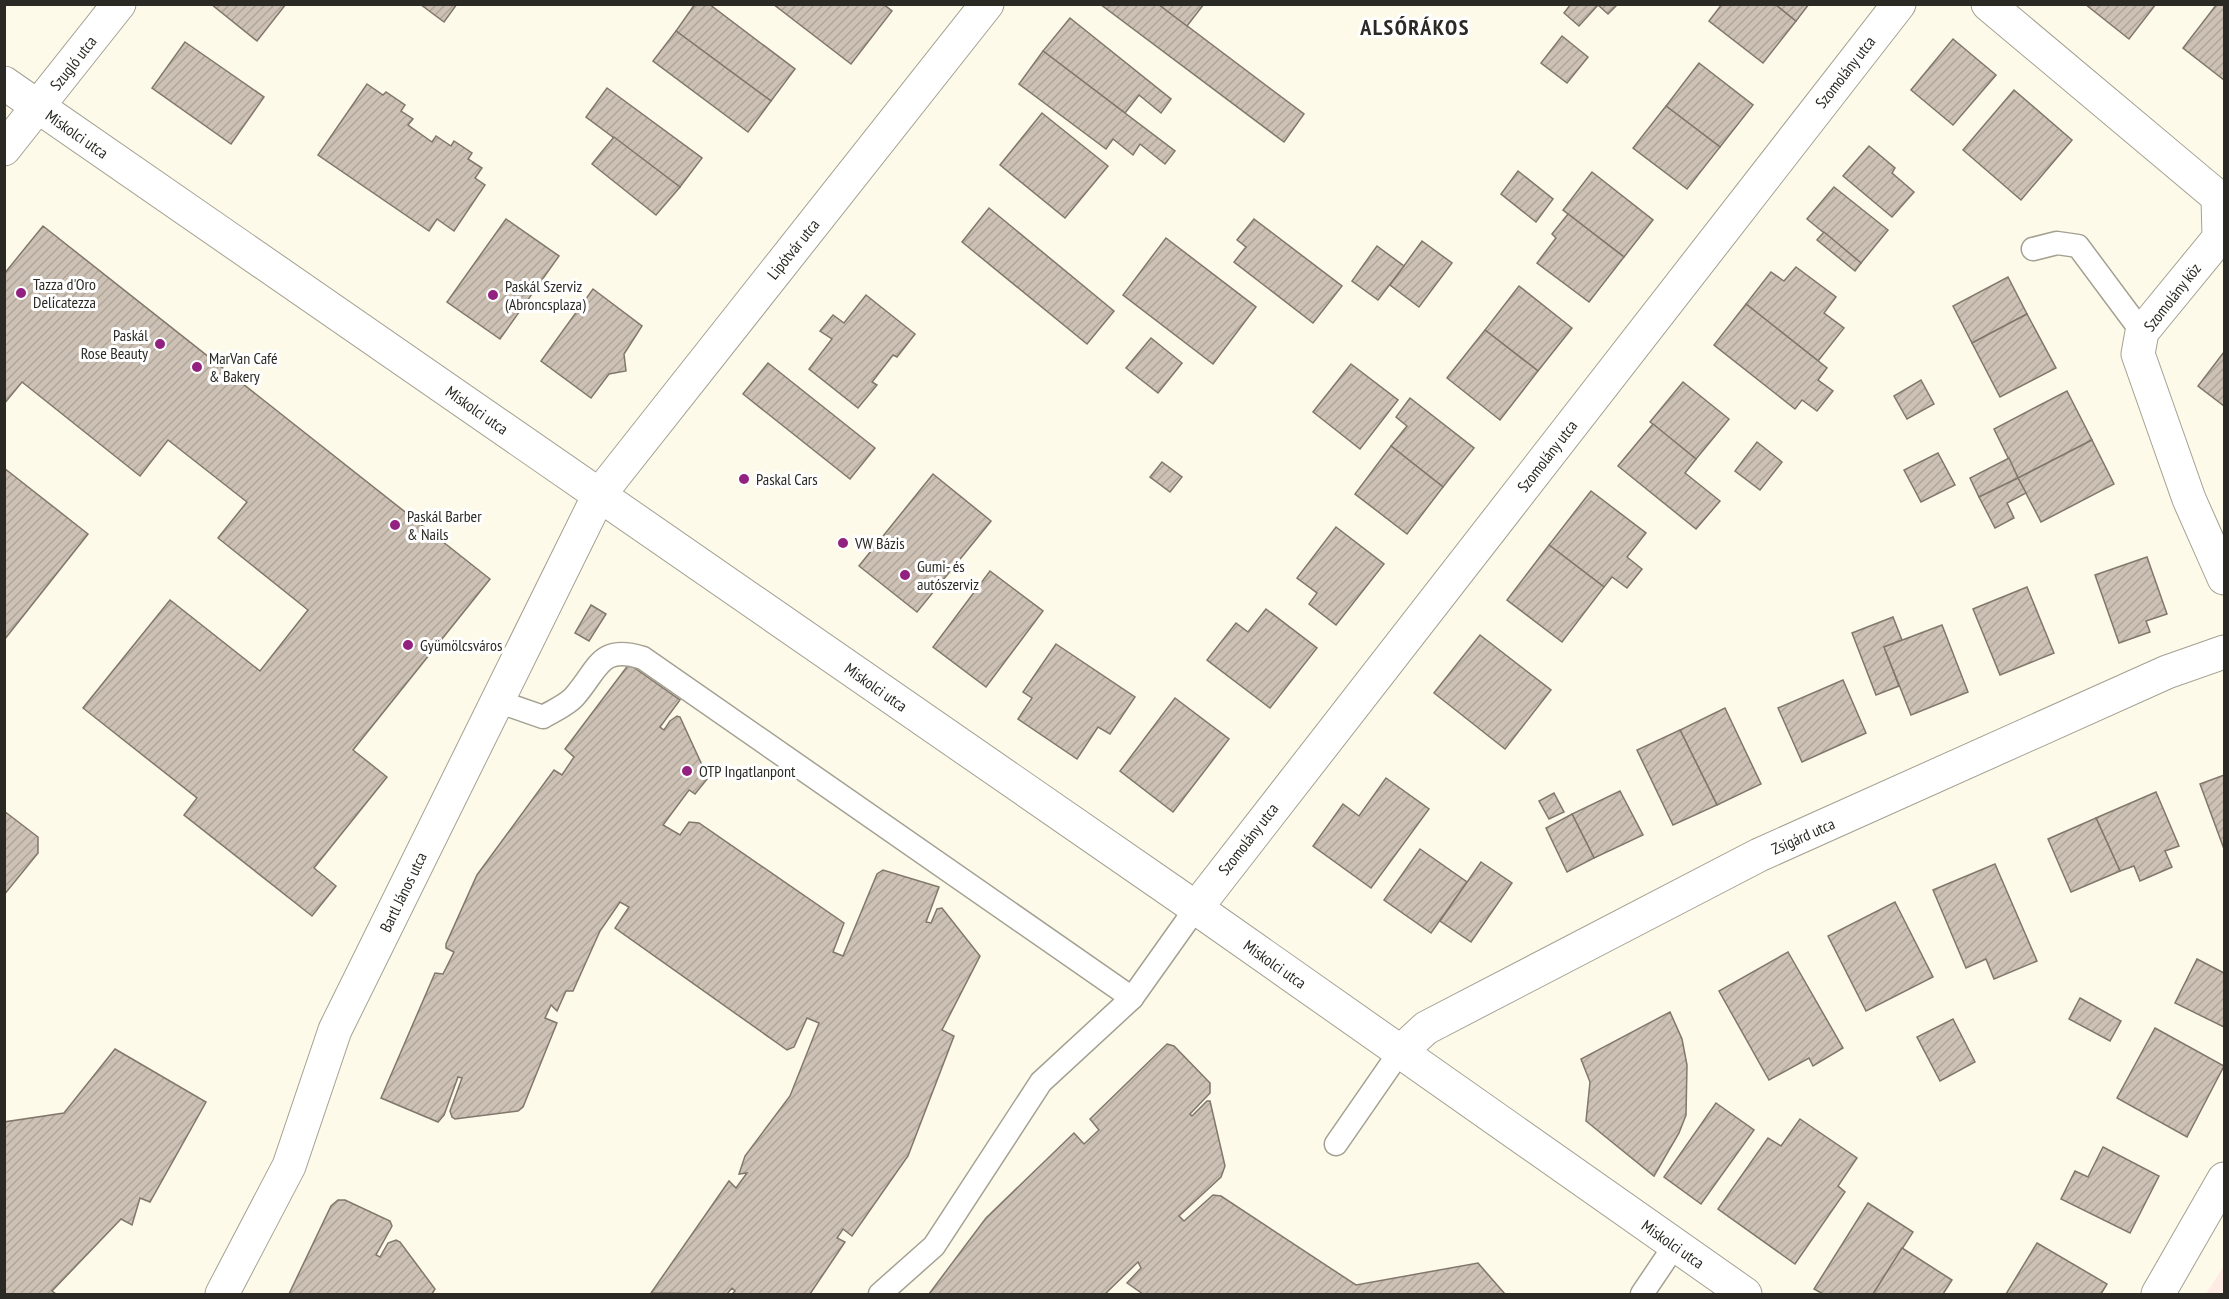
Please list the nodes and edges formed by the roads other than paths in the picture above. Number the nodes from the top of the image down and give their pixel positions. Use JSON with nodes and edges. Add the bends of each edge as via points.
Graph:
{"nodes":[{"id":1,"x":119,"y":4,"type":"edge"},
{"id":2,"x":987,"y":4,"type":"edge"},
{"id":3,"x":1899,"y":4,"type":"edge"},
{"id":4,"x":1988,"y":4,"type":"edge"},
{"id":5,"x":4,"y":83,"type":"edge"},
{"id":6,"x":38,"y":107,"type":"junction"},
{"id":7,"x":4,"y":149,"type":"edge"},
{"id":8,"x":2033,"y":249,"type":"dead end"},
{"id":9,"x":2142,"y":332,"type":"junction"},
{"id":10,"x":599,"y":495,"type":"junction"},
{"id":11,"x":2224,"y":578,"type":"edge"},
{"id":12,"x":2224,"y":652,"type":"edge"},
{"id":13,"x":497,"y":701,"type":"junction"},
{"id":14,"x":1196,"y":908,"type":"junction"},
{"id":15,"x":1132,"y":998,"type":"junction"},
{"id":16,"x":1399,"y":1053,"type":"junction"},
{"id":17,"x":1336,"y":1144,"type":"dead end"},
{"id":18,"x":2224,"y":1179,"type":"edge"},
{"id":19,"x":1675,"y":1245,"type":"junction"},
{"id":20,"x":222,"y":1294,"type":"edge"},
{"id":21,"x":880,"y":1294,"type":"edge"},
{"id":22,"x":1642,"y":1294,"type":"edge"},
{"id":23,"x":1745,"y":1294,"type":"edge"},
{"id":24,"x":2158,"y":1294,"type":"edge"}],
"edges":[{"from":1,"to":6,"type":"street","name":"Szugló utca"},
{"from":2,"to":10,"type":"street","name":"Lipótvár utca"},
{"from":3,"to":14,"type":"street","name":"Szomolány utca"},
{"from":4,"to":9,"type":"street","name":"Szomolány köz","via":[[2218,197],[2219,238]]},
{"from":5,"to":6,"type":"street","name":"Miskolci utca"},
{"from":6,"to":7,"type":"street","name":"Szugló utca"},
{"from":6,"to":10,"type":"street","name":"Miskolci utca"},
{"from":8,"to":9,"type":"lane","via":[[2057,243],[2078,246]]},
{"from":9,"to":11,"type":"street","name":"Szomolány köz","via":[[2138,354],[2189,499]]},
{"from":10,"to":13,"type":"street","name":"Bartl János utca"},
{"from":10,"to":14,"type":"street","name":"Miskolci utca"},
{"from":12,"to":16,"type":"street","name":"Zsigárd utca","via":[[2167,672],[1759,855],[1426,1028]]},
{"from":13,"to":15,"type":"lane","via":[[543,717],[573,699],[602,660],[627,653],[643,658]]},
{"from":13,"to":20,"type":"street","name":"Bartl János utca","via":[[335,1030],[289,1166]]},
{"from":14,"to":15,"type":"lane"},
{"from":14,"to":16,"type":"street","name":"Miskolci utca"},
{"from":15,"to":21,"type":"lane","via":[[1041,1082],[934,1246]]},
{"from":16,"to":17,"type":"lane"},
{"from":16,"to":19,"type":"street","name":"Miskolci utca"},
{"from":18,"to":24,"type":"street"},
{"from":19,"to":22,"type":"lane"},
{"from":19,"to":23,"type":"street","name":"Miskolci utca"}]}
